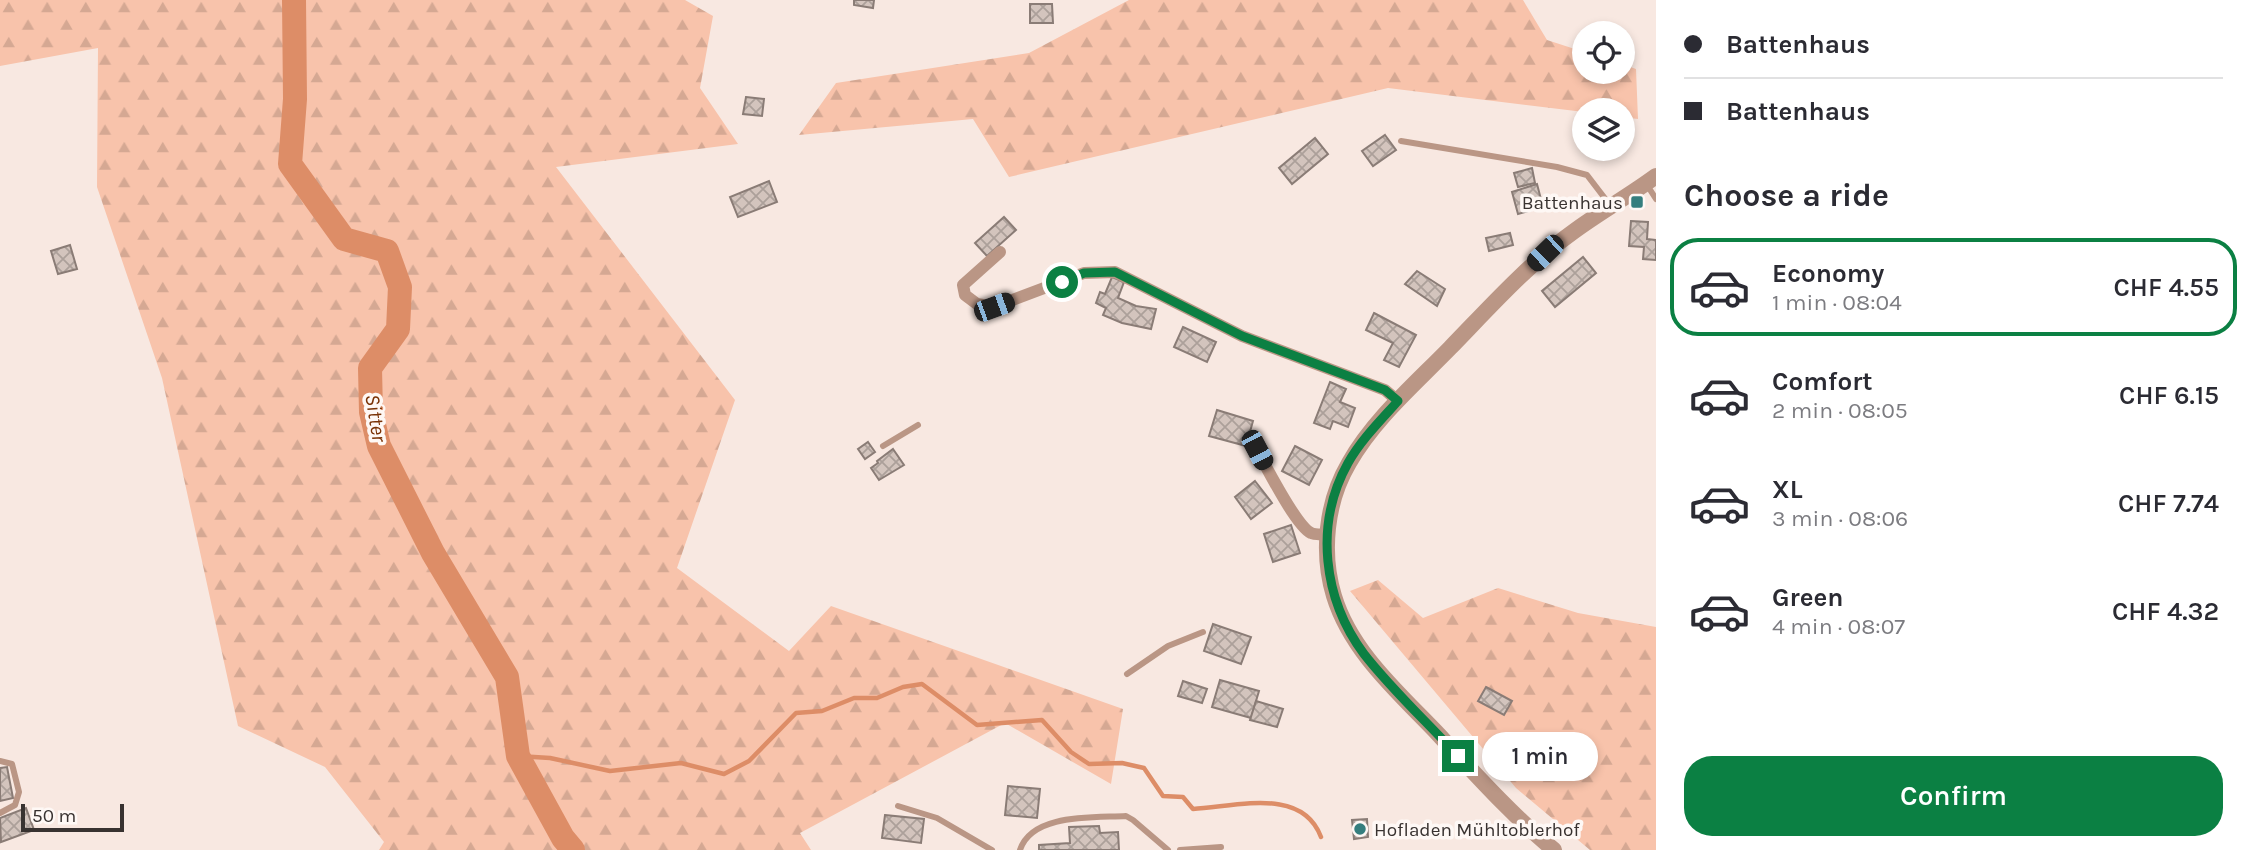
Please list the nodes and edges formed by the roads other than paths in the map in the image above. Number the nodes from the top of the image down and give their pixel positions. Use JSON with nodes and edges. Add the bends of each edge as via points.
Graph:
{"nodes":[{"id":1,"x":1401,"y":141,"type":"dead end"},
{"id":2,"x":1651,"y":179,"type":"edge"},
{"id":3,"x":1656,"y":199,"type":"edge"},
{"id":4,"x":1611,"y":206,"type":"junction"},
{"id":5,"x":1000,"y":252,"type":"dead end"},
{"id":6,"x":1398,"y":401,"type":"junction"},
{"id":7,"x":918,"y":425,"type":"dead end"},
{"id":8,"x":883,"y":446,"type":"dead end"},
{"id":9,"x":1257,"y":450,"type":"dead end"},
{"id":10,"x":1328,"y":535,"type":"junction"},
{"id":11,"x":1203,"y":632,"type":"dead end"},
{"id":12,"x":1128,"y":674,"type":"dead end"},
{"id":13,"x":0,"y":761,"type":"edge"},
{"id":14,"x":898,"y":806,"type":"dead end"},
{"id":15,"x":0,"y":813,"type":"edge"},
{"id":16,"x":1221,"y":847,"type":"dead end"},
{"id":17,"x":992,"y":850,"type":"edge"},
{"id":18,"x":1020,"y":850,"type":"edge"},
{"id":19,"x":1168,"y":850,"type":"edge"},
{"id":20,"x":1180,"y":850,"type":"edge"},
{"id":21,"x":1554,"y":850,"type":"edge"}],
"edges":[{"from":1,"to":4,"type":"lane","via":[[1587,175]]},
{"from":2,"to":3,"type":"lane"},
{"from":2,"to":4,"type":"street"},
{"from":4,"to":6,"type":"street","via":[[1545,253]]},
{"from":5,"to":6,"type":"street","via":[[963,285],[965,295],[977,304],[994,307],[1084,273],[1115,272],[1242,336],[1385,390]]},
{"from":6,"to":10,"type":"street","via":[[1348,463],[1334,497]]},
{"from":7,"to":8,"type":"lane"},
{"from":9,"to":10,"type":"street","via":[[1305,527],[1311,533]]},
{"from":10,"to":21,"type":"street","via":[[1334,597],[1364,654]]},
{"from":11,"to":12,"type":"lane","via":[[1168,646]]},
{"from":13,"to":15,"type":"lane","via":[[12,764],[19,792],[15,805]]},
{"from":14,"to":17,"type":"lane","via":[[937,818]]},
{"from":16,"to":20,"type":"lane"},
{"from":18,"to":19,"type":"lane","via":[[1027,836],[1055,820],[1126,816]]}]}
